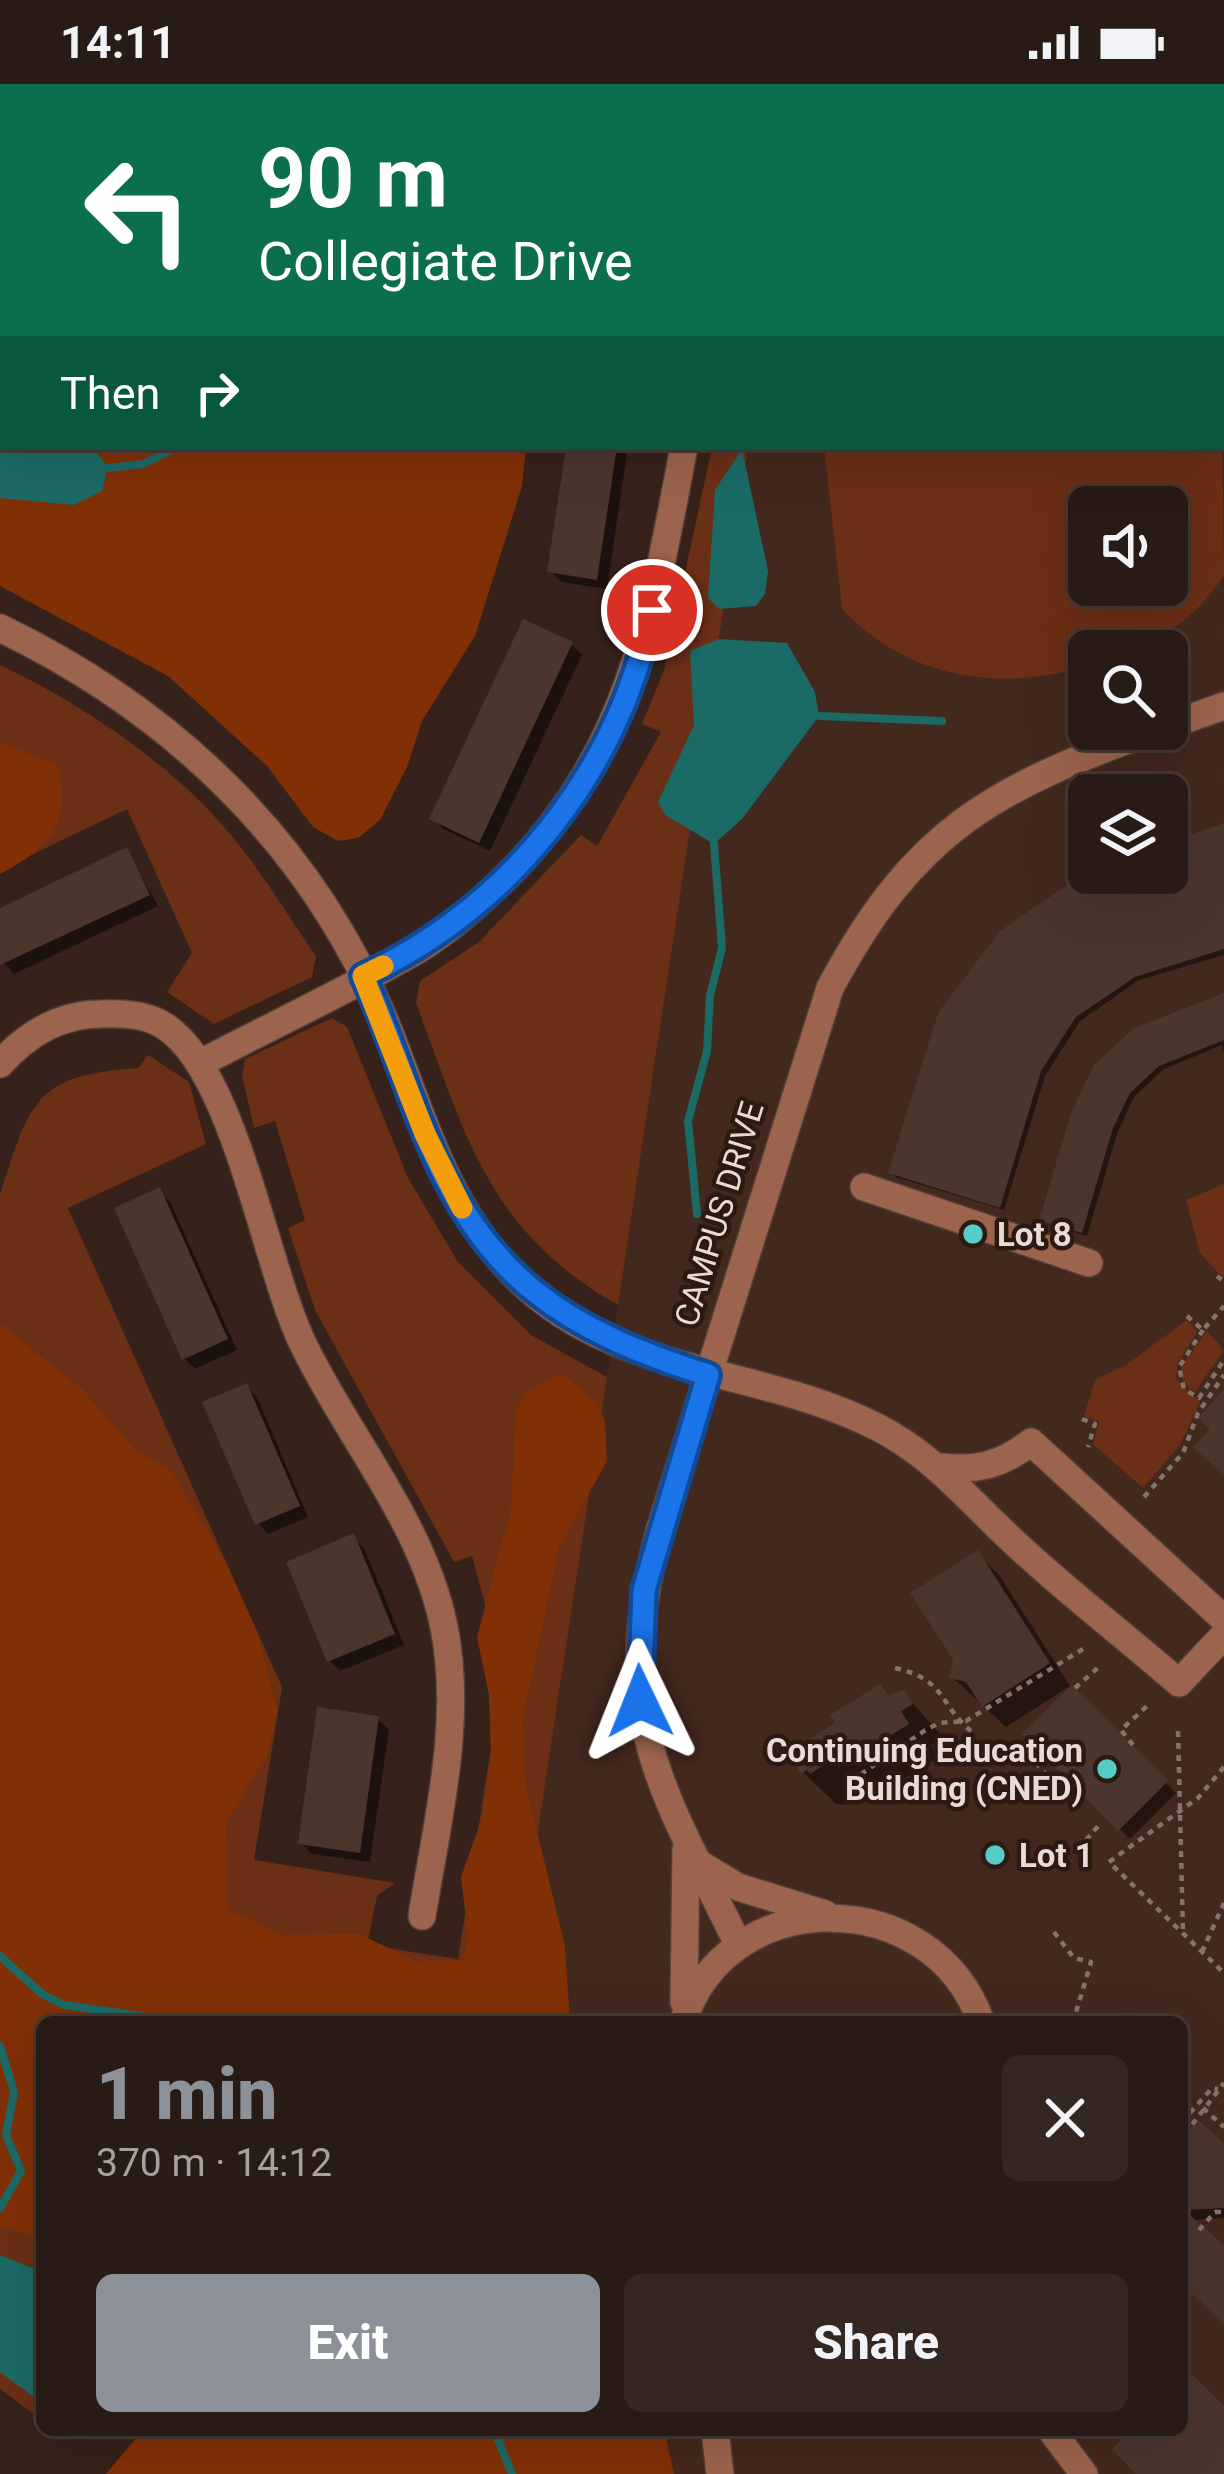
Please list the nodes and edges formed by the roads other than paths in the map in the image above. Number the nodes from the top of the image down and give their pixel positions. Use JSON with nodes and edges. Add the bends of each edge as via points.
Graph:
{"nodes":[{"id":1,"x":683,"y":450,"type":"edge"},
{"id":2,"x":0,"y":628,"type":"edge"},
{"id":3,"x":1224,"y":706,"type":"edge"},
{"id":4,"x":1188,"y":719,"type":"edge"},
{"id":5,"x":1099,"y":750,"type":"edge"},
{"id":6,"x":363,"y":976,"type":"junction"},
{"id":7,"x":201,"y":1063,"type":"junction"},
{"id":8,"x":0,"y":1064,"type":"edge"},
{"id":9,"x":864,"y":1187,"type":"dead end"},
{"id":10,"x":1089,"y":1263,"type":"dead end"},
{"id":11,"x":708,"y":1375,"type":"junction"},
{"id":12,"x":942,"y":1467,"type":"junction"},
{"id":13,"x":1224,"y":1619,"type":"edge"},
{"id":14,"x":1224,"y":1634,"type":"edge"},
{"id":15,"x":690,"y":1852,"type":"junction"},
{"id":16,"x":422,"y":1916,"type":"dead end"},
{"id":17,"x":846,"y":1918,"type":"junction"},
{"id":18,"x":736,"y":1942,"type":"junction"},
{"id":19,"x":682,"y":2016,"type":"edge"},
{"id":20,"x":685,"y":2016,"type":"edge"},
{"id":21,"x":979,"y":2016,"type":"edge"},
{"id":22,"x":716,"y":2436,"type":"edge"},
{"id":23,"x":1067,"y":2436,"type":"edge"},
{"id":24,"x":720,"y":2474,"type":"edge"},
{"id":25,"x":1084,"y":2474,"type":"edge"}],
"edges":[{"from":1,"to":6,"type":"street","via":[[645,644],[590,773],[502,881],[414,952]]},
{"from":2,"to":6,"type":"street","via":[[124,697],[203,760],[310,882]]},
{"from":3,"to":4,"type":"street"},
{"from":5,"to":11,"type":"street","name":"CAMPUS DRIVE","via":[[1000,794],[947,830],[864,924],[810,1045]]},
{"from":6,"to":7,"type":"street"},
{"from":6,"to":11,"type":"street","via":[[439,1166],[475,1229],[516,1277],[593,1334]]},
{"from":7,"to":8,"type":"street","via":[[159,1022],[105,1013],[52,1023],[22,1039]]},
{"from":7,"to":16,"type":"street","via":[[219,1095],[283,1300],[434,1585],[450,1692]]},
{"from":9,"to":10,"type":"street"},
{"from":11,"to":12,"type":"street","via":[[872,1424]]},
{"from":11,"to":15,"type":"street","name":"CAMPUS DRIVE","via":[[644,1590],[638,1644],[648,1753]]},
{"from":12,"to":13,"type":"street","via":[[994,1464],[1031,1442]]},
{"from":12,"to":14,"type":"street","via":[[994,1523],[1179,1683]]},
{"from":15,"to":17,"type":"street","via":[[762,1897]]},
{"from":15,"to":18,"type":"street","name":"CAMPUS DRIVE"},
{"from":15,"to":19,"type":"street"},
{"from":17,"to":18,"type":"street"},
{"from":17,"to":21,"type":"street","via":[[909,1934],[933,1949]]},
{"from":18,"to":20,"type":"street","via":[[704,1976]]},
{"from":22,"to":24,"type":"street"},
{"from":23,"to":25,"type":"street"}]}
